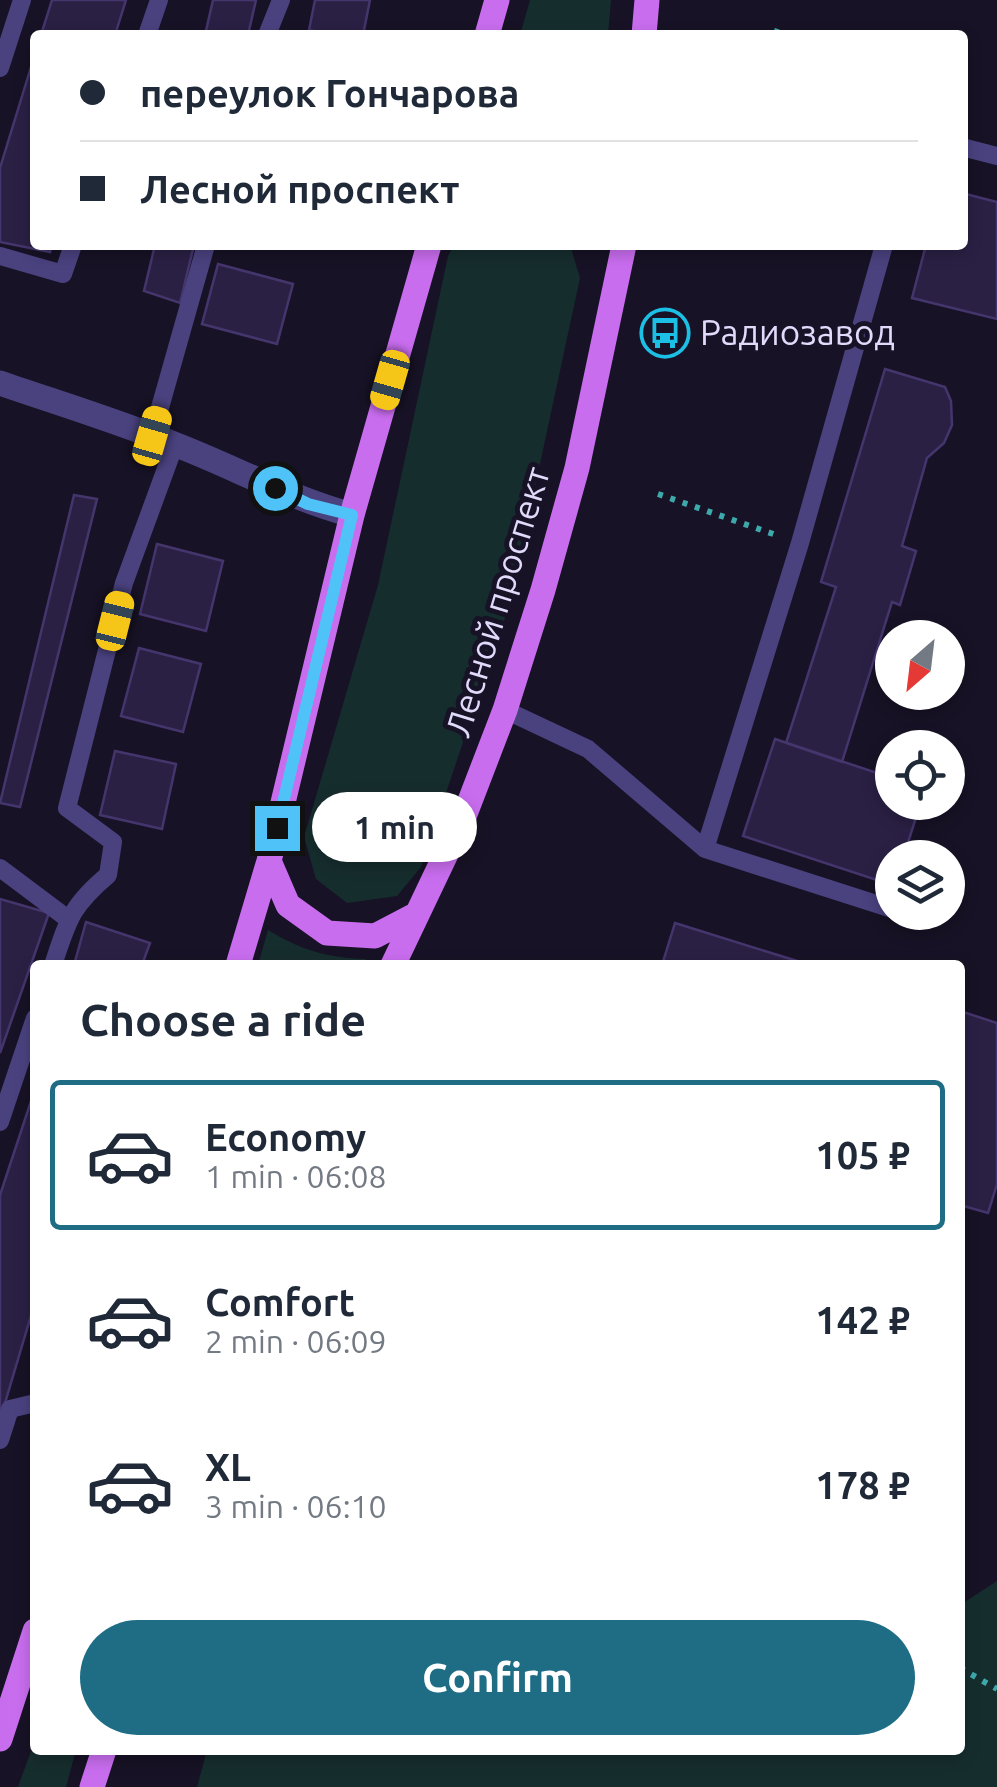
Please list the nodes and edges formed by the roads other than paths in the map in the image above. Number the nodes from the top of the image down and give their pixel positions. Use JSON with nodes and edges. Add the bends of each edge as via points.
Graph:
{"nodes":[{"id":1,"x":22,"y":0,"type":"edge"},
{"id":2,"x":160,"y":0,"type":"edge"},
{"id":3,"x":280,"y":0,"type":"edge"},
{"id":4,"x":496,"y":0,"type":"edge"},
{"id":5,"x":647,"y":0,"type":"edge"},
{"id":6,"x":149,"y":30,"type":"edge"},
{"id":7,"x":270,"y":30,"type":"edge"},
{"id":8,"x":488,"y":30,"type":"edge"},
{"id":9,"x":644,"y":30,"type":"edge"},
{"id":10,"x":0,"y":68,"type":"edge"},
{"id":11,"x":968,"y":149,"type":"edge"},
{"id":12,"x":997,"y":156,"type":"edge"},
{"id":13,"x":71,"y":250,"type":"edge"},
{"id":14,"x":205,"y":250,"type":"edge"},
{"id":15,"x":428,"y":250,"type":"edge"},
{"id":16,"x":620,"y":250,"type":"edge"},
{"id":17,"x":883,"y":250,"type":"edge"},
{"id":18,"x":0,"y":256,"type":"edge"},
{"id":19,"x":0,"y":382,"type":"edge"},
{"id":20,"x":164,"y":440,"type":"junction"},
{"id":21,"x":352,"y":515,"type":"junction"},
{"id":22,"x":505,"y":710,"type":"junction"},
{"id":23,"x":705,"y":849,"type":"junction"},
{"id":24,"x":269,"y":862,"type":"junction"},
{"id":25,"x":0,"y":868,"type":"edge"},
{"id":26,"x":875,"y":904,"type":"edge"},
{"id":27,"x":418,"y":914,"type":"junction"},
{"id":28,"x":68,"y":919,"type":"junction"},
{"id":29,"x":55,"y":960,"type":"edge"},
{"id":30,"x":240,"y":960,"type":"edge"},
{"id":31,"x":395,"y":960,"type":"edge"},
{"id":32,"x":30,"y":1033,"type":"edge"},
{"id":33,"x":0,"y":1122,"type":"edge"},
{"id":34,"x":30,"y":1404,"type":"edge"},
{"id":35,"x":0,"y":1440,"type":"edge"},
{"id":36,"x":30,"y":1647,"type":"edge"},
{"id":37,"x":0,"y":1739,"type":"edge"},
{"id":38,"x":102,"y":1755,"type":"edge"},
{"id":39,"x":92,"y":1787,"type":"edge"}],
"edges":[{"from":1,"to":10,"type":"lane"},
{"from":2,"to":6,"type":"lane"},
{"from":3,"to":7,"type":"lane"},
{"from":4,"to":8,"type":"main road"},
{"from":5,"to":9,"type":"main road"},
{"from":11,"to":12,"type":"lane"},
{"from":13,"to":18,"type":"lane","via":[[63,274]]},
{"from":14,"to":20,"type":"lane"},
{"from":15,"to":21,"type":"main road"},
{"from":16,"to":22,"type":"main road","name":"Лесной проспект","via":[[577,468]]},
{"from":17,"to":23,"type":"lane"},
{"from":19,"to":20,"type":"street"},
{"from":20,"to":21,"type":"street","via":[[308,504]]},
{"from":20,"to":28,"type":"lane","via":[[67,808],[113,842],[108,875]]},
{"from":21,"to":24,"type":"main road"},
{"from":22,"to":23,"type":"lane","via":[[588,749]]},
{"from":22,"to":27,"type":"main road","name":"Лесной проспект"},
{"from":23,"to":26,"type":"lane"},
{"from":24,"to":27,"type":"main road","via":[[288,905],[328,932],[375,936]]},
{"from":24,"to":30,"type":"main road"},
{"from":25,"to":28,"type":"lane"},
{"from":27,"to":31,"type":"main road","name":"Лесной проспект"},
{"from":28,"to":29,"type":"lane"},
{"from":32,"to":33,"type":"lane"},
{"from":34,"to":35,"type":"lane","via":[[10,1408]]},
{"from":36,"to":37,"type":"main road"},
{"from":38,"to":39,"type":"main road"}]}
